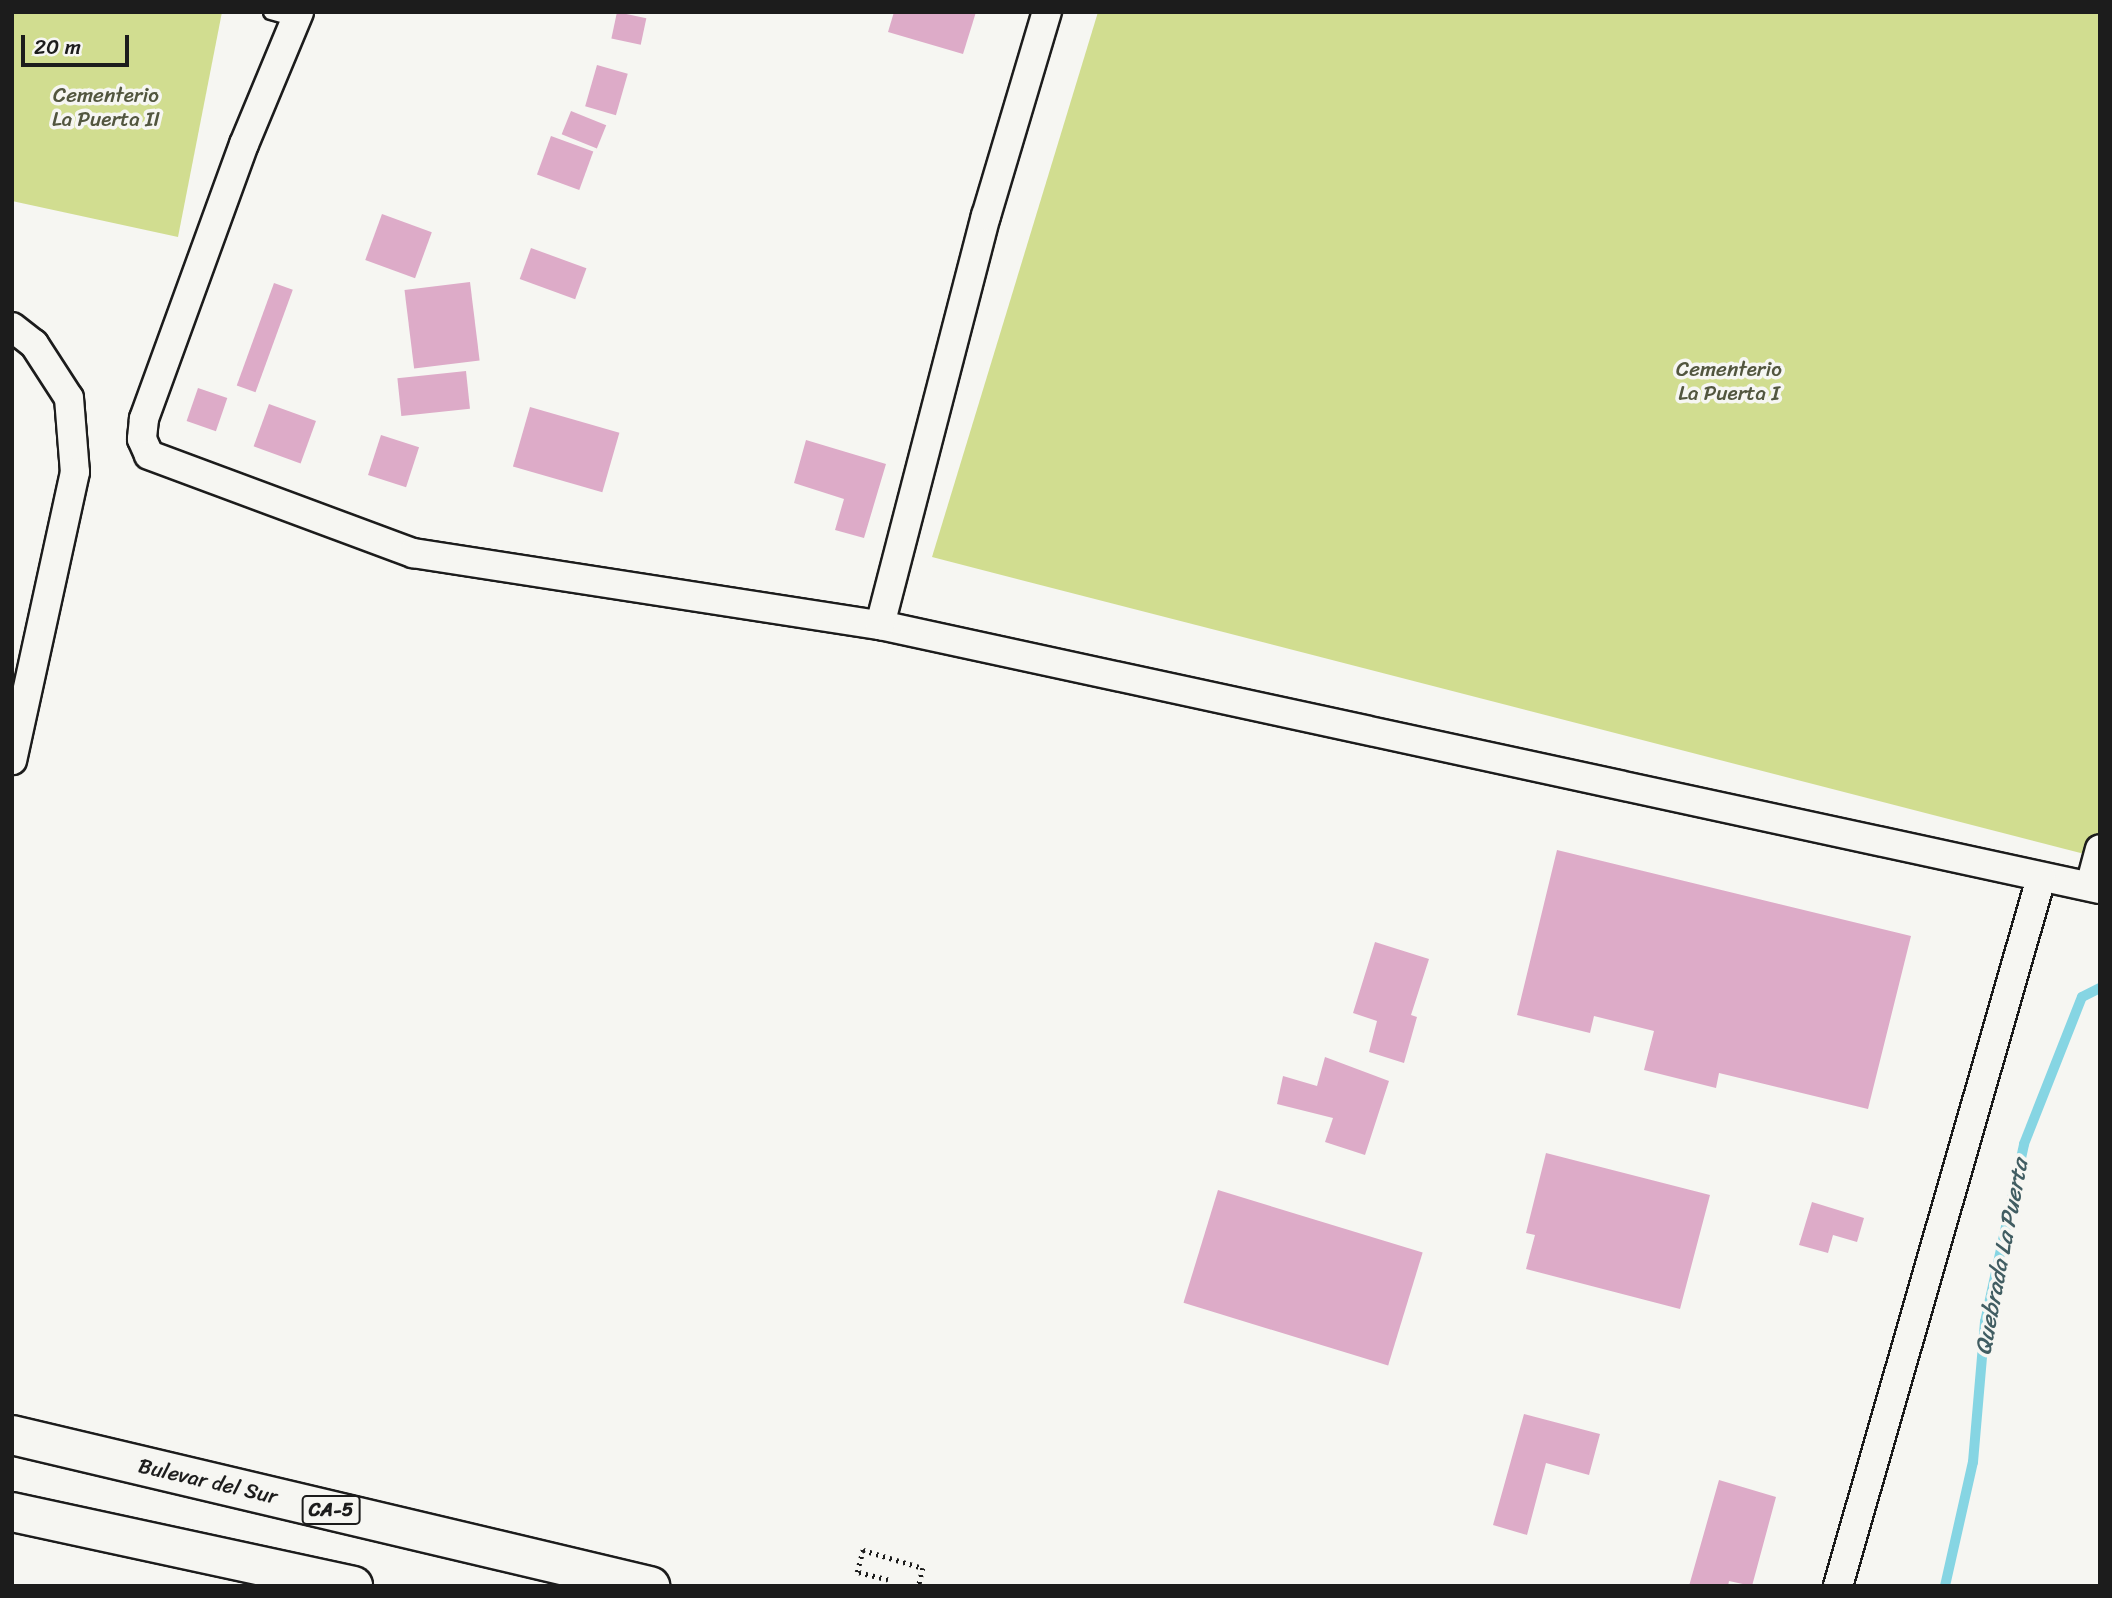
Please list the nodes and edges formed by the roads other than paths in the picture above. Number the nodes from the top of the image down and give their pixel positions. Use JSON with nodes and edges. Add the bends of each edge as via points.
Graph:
{"nodes":[{"id":1,"x":1047,"y":12,"type":"edge"},
{"id":2,"x":288,"y":14,"type":"edge"},
{"id":3,"x":12,"y":327,"type":"edge"},
{"id":4,"x":880,"y":625,"type":"junction"},
{"id":5,"x":12,"y":760,"type":"edge"},
{"id":6,"x":2100,"y":849,"type":"edge"},
{"id":7,"x":2041,"y":878,"type":"junction"},
{"id":8,"x":2095,"y":887,"type":"edge"},
{"id":9,"x":12,"y":1435,"type":"edge"},
{"id":10,"x":12,"y":1513,"type":"edge"},
{"id":11,"x":353,"y":1586,"type":"edge"},
{"id":12,"x":650,"y":1586,"type":"edge"},
{"id":13,"x":1838,"y":1586,"type":"edge"}],
"edges":[{"from":1,"to":4,"type":"street","via":[[986,215]]},
{"from":2,"to":4,"type":"street","via":[[144,419],[142,439],[149,455],[413,553]]},
{"from":3,"to":5,"type":"street","via":[[34,344],[69,398],[75,472]]},
{"from":4,"to":7,"type":"street"},
{"from":6,"to":8,"type":"street"},
{"from":7,"to":8,"type":"street"},
{"from":7,"to":13,"type":"street"},
{"from":9,"to":12,"type":"highway","name":"Bulevar del Sur","number":"CA-5"},
{"from":10,"to":11,"type":"highway"}]}
